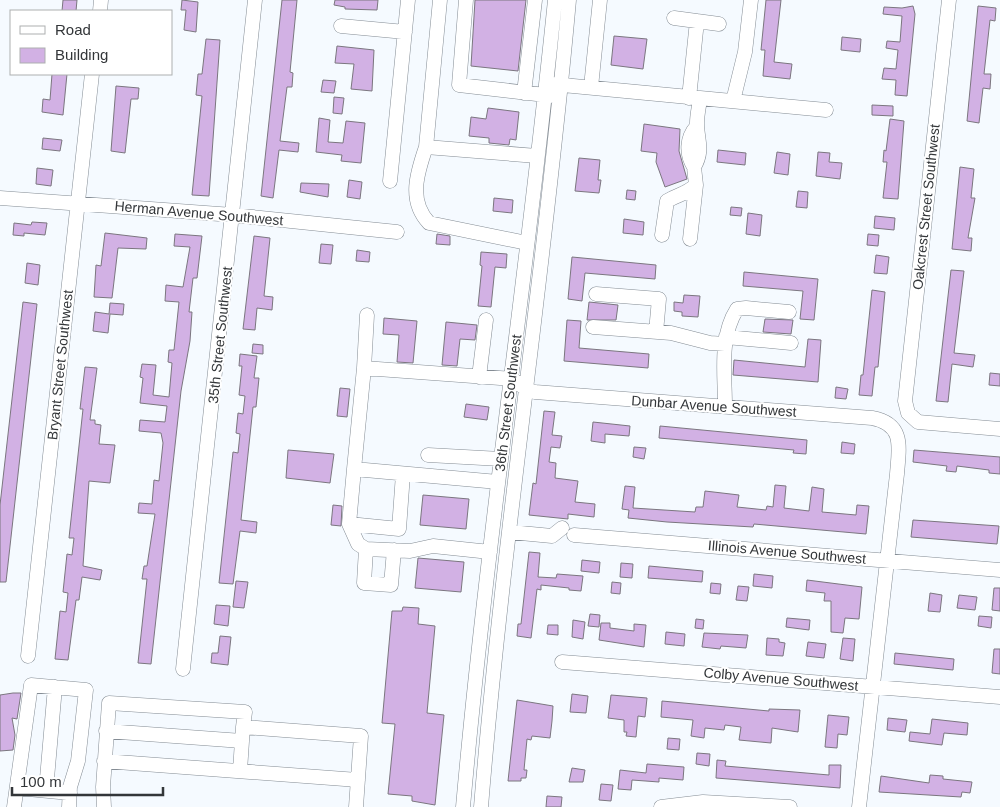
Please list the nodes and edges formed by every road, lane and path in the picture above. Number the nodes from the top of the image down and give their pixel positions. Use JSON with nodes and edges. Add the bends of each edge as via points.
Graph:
{"nodes":[{"id":1,"x":255,"y":0,"type":"edge"},
{"id":2,"x":408,"y":0,"type":"edge"},
{"id":3,"x":440,"y":0,"type":"edge"},
{"id":4,"x":466,"y":0,"type":"edge"},
{"id":5,"x":535,"y":0,"type":"edge"},
{"id":6,"x":555,"y":0,"type":"edge"},
{"id":7,"x":569,"y":0,"type":"edge"},
{"id":8,"x":600,"y":0,"type":"edge"},
{"id":9,"x":751,"y":0,"type":"edge"},
{"id":10,"x":949,"y":0,"type":"edge"},
{"id":11,"x":674,"y":18,"type":"dead end"},
{"id":12,"x":697,"y":21,"type":"junction"},
{"id":13,"x":719,"y":24,"type":"dead end"},
{"id":14,"x":341,"y":26,"type":"dead end"},
{"id":15,"x":405,"y":32,"type":"junction"},
{"id":16,"x":92,"y":75,"type":"edge"},
{"id":17,"x":591,"y":87,"type":"junction"},
{"id":18,"x":546,"y":90,"type":"junction"},
{"id":19,"x":560,"y":90,"type":"junction"},
{"id":20,"x":524,"y":93,"type":"junction"},
{"id":21,"x":694,"y":98,"type":"junction"},
{"id":22,"x":733,"y":101,"type":"junction"},
{"id":23,"x":826,"y":110,"type":"dead end"},
{"id":24,"x":426,"y":147,"type":"junction"},
{"id":25,"x":537,"y":156,"type":"junction"},
{"id":26,"x":390,"y":181,"type":"dead end"},
{"id":27,"x":696,"y":186,"type":"junction"},
{"id":28,"x":0,"y":198,"type":"edge"},
{"id":29,"x":78,"y":203,"type":"junction"},
{"id":30,"x":233,"y":215,"type":"junction"},
{"id":31,"x":397,"y":232,"type":"dead end"},
{"id":32,"x":662,"y":235,"type":"dead end"},
{"id":33,"x":690,"y":238,"type":"dead end"},
{"id":34,"x":527,"y":243,"type":"junction"},
{"id":35,"x":596,"y":294,"type":"dead end"},
{"id":36,"x":789,"y":312,"type":"dead end"},
{"id":37,"x":367,"y":316,"type":"dead end"},
{"id":38,"x":486,"y":320,"type":"dead end"},
{"id":39,"x":593,"y":327,"type":"dead end"},
{"id":40,"x":656,"y":332,"type":"junction"},
{"id":41,"x":726,"y":341,"type":"junction"},
{"id":42,"x":791,"y":343,"type":"dead end"},
{"id":43,"x":364,"y":368,"type":"junction"},
{"id":44,"x":479,"y":376,"type":"junction"},
{"id":45,"x":512,"y":379,"type":"junction"},
{"id":46,"x":526,"y":389,"type":"junction"},
{"id":47,"x":725,"y":406,"type":"junction"},
{"id":48,"x":1000,"y":429,"type":"edge"},
{"id":49,"x":428,"y":455,"type":"dead end"},
{"id":50,"x":501,"y":460,"type":"junction"},
{"id":51,"x":354,"y":470,"type":"junction"},
{"id":52,"x":403,"y":474,"type":"junction"},
{"id":53,"x":498,"y":482,"type":"junction"},
{"id":54,"x":349,"y":524,"type":"junction"},
{"id":55,"x":562,"y":528,"type":"dead end"},
{"id":56,"x":510,"y":532,"type":"junction"},
{"id":57,"x":574,"y":535,"type":"dead end"},
{"id":58,"x":366,"y":549,"type":"junction"},
{"id":59,"x":394,"y":550,"type":"junction"},
{"id":60,"x":490,"y":552,"type":"junction"},
{"id":61,"x":888,"y":560,"type":"junction"},
{"id":62,"x":1000,"y":570,"type":"edge"},
{"id":63,"x":28,"y":656,"type":"dead end"},
{"id":64,"x":562,"y":662,"type":"dead end"},
{"id":65,"x":183,"y":670,"type":"dead end"},
{"id":66,"x":55,"y":687,"type":"junction"},
{"id":67,"x":872,"y":687,"type":"junction"},
{"id":68,"x":1000,"y":697,"type":"edge"},
{"id":69,"x":106,"y":731,"type":"junction"},
{"id":70,"x":243,"y":734,"type":"junction"},
{"id":71,"x":104,"y":761,"type":"junction"},
{"id":72,"x":240,"y":771,"type":"junction"},
{"id":73,"x":358,"y":780,"type":"junction"},
{"id":74,"x":17,"y":788,"type":"junction"},
{"id":75,"x":46,"y":790,"type":"junction"},
{"id":76,"x":70,"y":793,"type":"junction"},
{"id":77,"x":14,"y":807,"type":"edge"},
{"id":78,"x":69,"y":807,"type":"edge"},
{"id":79,"x":104,"y":807,"type":"edge"},
{"id":80,"x":356,"y":807,"type":"edge"},
{"id":81,"x":463,"y":807,"type":"edge"},
{"id":82,"x":481,"y":807,"type":"edge"},
{"id":83,"x":661,"y":807,"type":"edge"},
{"id":84,"x":790,"y":807,"type":"edge"},
{"id":85,"x":859,"y":807,"type":"edge"}],
"edges":[{"from":1,"to":30,"type":"street","name":"35th Street Southwest"},
{"from":2,"to":15,"type":"street"},
{"from":3,"to":24,"type":"street"},
{"from":4,"to":20,"type":"street","via":[[459,85]]},
{"from":5,"to":20,"type":"street"},
{"from":6,"to":18,"type":"street","name":"36th Street Southwest"},
{"from":7,"to":19,"type":"street","name":"36th Street Southwest"},
{"from":8,"to":17,"type":"street"},
{"from":9,"to":22,"type":"street","via":[[745,52]]},
{"from":10,"to":48,"type":"street","name":"Oakcrest Street Southwest","via":[[905,401],[908,413],[918,422]]},
{"from":11,"to":12,"type":"street"},
{"from":12,"to":13,"type":"street"},
{"from":12,"to":21,"type":"street"},
{"from":14,"to":15,"type":"street"},
{"from":15,"to":26,"type":"street"},
{"from":16,"to":29,"type":"street","name":"Bryant Street Southwest"},
{"from":17,"to":19,"type":"street"},
{"from":17,"to":21,"type":"street"},
{"from":18,"to":19,"type":"street"},
{"from":18,"to":20,"type":"street"},
{"from":18,"to":25,"type":"street","name":"36th Street Southwest"},
{"from":19,"to":46,"type":"street","name":"36th Street Southwest"},
{"from":21,"to":22,"type":"street"},
{"from":21,"to":27,"type":"street","via":[[696,126],[688,154],[694,167]]},
{"from":22,"to":23,"type":"street"},
{"from":24,"to":25,"type":"street"},
{"from":24,"to":34,"type":"street","via":[[417,173],[416,196],[420,213],[429,223]]},
{"from":25,"to":34,"type":"street","name":"36th Street Southwest"},
{"from":27,"to":32,"type":"street","via":[[686,194],[667,201]]},
{"from":27,"to":33,"type":"street"},
{"from":28,"to":29,"type":"street","name":"Herman Avenue Southwest"},
{"from":29,"to":30,"type":"street","name":"Herman Avenue Southwest"},
{"from":29,"to":63,"type":"street","name":"Bryant Street Southwest"},
{"from":30,"to":31,"type":"street","name":"Herman Avenue Southwest"},
{"from":30,"to":65,"type":"street","name":"35th Street Southwest"},
{"from":34,"to":45,"type":"street","name":"36th Street Southwest"},
{"from":35,"to":40,"type":"street","via":[[659,299]]},
{"from":36,"to":41,"type":"street","via":[[737,309],[730,320]]},
{"from":37,"to":43,"type":"street"},
{"from":38,"to":44,"type":"street"},
{"from":39,"to":40,"type":"street"},
{"from":40,"to":41,"type":"street"},
{"from":41,"to":42,"type":"street"},
{"from":41,"to":47,"type":"street"},
{"from":43,"to":44,"type":"street"},
{"from":43,"to":51,"type":"street"},
{"from":44,"to":45,"type":"street"},
{"from":45,"to":46,"type":"street"},
{"from":45,"to":50,"type":"street","name":"36th Street Southwest"},
{"from":46,"to":47,"type":"street","name":"Dunbar Avenue Southwest"},
{"from":46,"to":56,"type":"street","name":"36th Street Southwest"},
{"from":47,"to":61,"type":"street","name":"Dunbar Avenue Southwest","via":[[872,418],[890,425],[900,443]]},
{"from":49,"to":50,"type":"street"},
{"from":50,"to":53,"type":"street","name":"36th Street Southwest"},
{"from":51,"to":52,"type":"street"},
{"from":51,"to":54,"type":"street"},
{"from":52,"to":53,"type":"street"},
{"from":52,"to":54,"type":"street","via":[[399,529]]},
{"from":53,"to":60,"type":"street","name":"36th Street Southwest"},
{"from":54,"to":58,"type":"street","via":[[358,544]]},
{"from":55,"to":56,"type":"street","via":[[552,536]]},
{"from":56,"to":82,"type":"street","name":"36th Street Southwest"},
{"from":57,"to":61,"type":"street","name":"Illinois Avenue Southwest"},
{"from":58,"to":59,"type":"street"},
{"from":58,"to":59,"type":"street","via":[[364,583],[391,585]]},
{"from":59,"to":60,"type":"street","via":[[410,551],[434,546]]},
{"from":60,"to":81,"type":"street","name":"36th Street Southwest"},
{"from":61,"to":62,"type":"street","name":"Illinois Avenue Southwest"},
{"from":61,"to":67,"type":"street"},
{"from":64,"to":67,"type":"street","name":"Colby Avenue Southwest"},
{"from":66,"to":74,"type":"street","via":[[32,685]]},
{"from":66,"to":75,"type":"street"},
{"from":66,"to":76,"type":"street","via":[[86,690],[78,761]]},
{"from":67,"to":68,"type":"street","name":"Colby Avenue Southwest"},
{"from":67,"to":85,"type":"street"},
{"from":69,"to":70,"type":"street"},
{"from":69,"to":70,"type":"street","via":[[109,703],[245,712]]},
{"from":69,"to":71,"type":"street"},
{"from":70,"to":72,"type":"street"},
{"from":70,"to":73,"type":"street","via":[[361,736]]},
{"from":71,"to":72,"type":"street"},
{"from":71,"to":79,"type":"street"},
{"from":72,"to":73,"type":"street"},
{"from":73,"to":80,"type":"street"},
{"from":74,"to":75,"type":"street"},
{"from":74,"to":77,"type":"street"},
{"from":75,"to":76,"type":"street"},
{"from":76,"to":78,"type":"street"},
{"from":83,"to":84,"type":"street","via":[[703,802]]}]}
